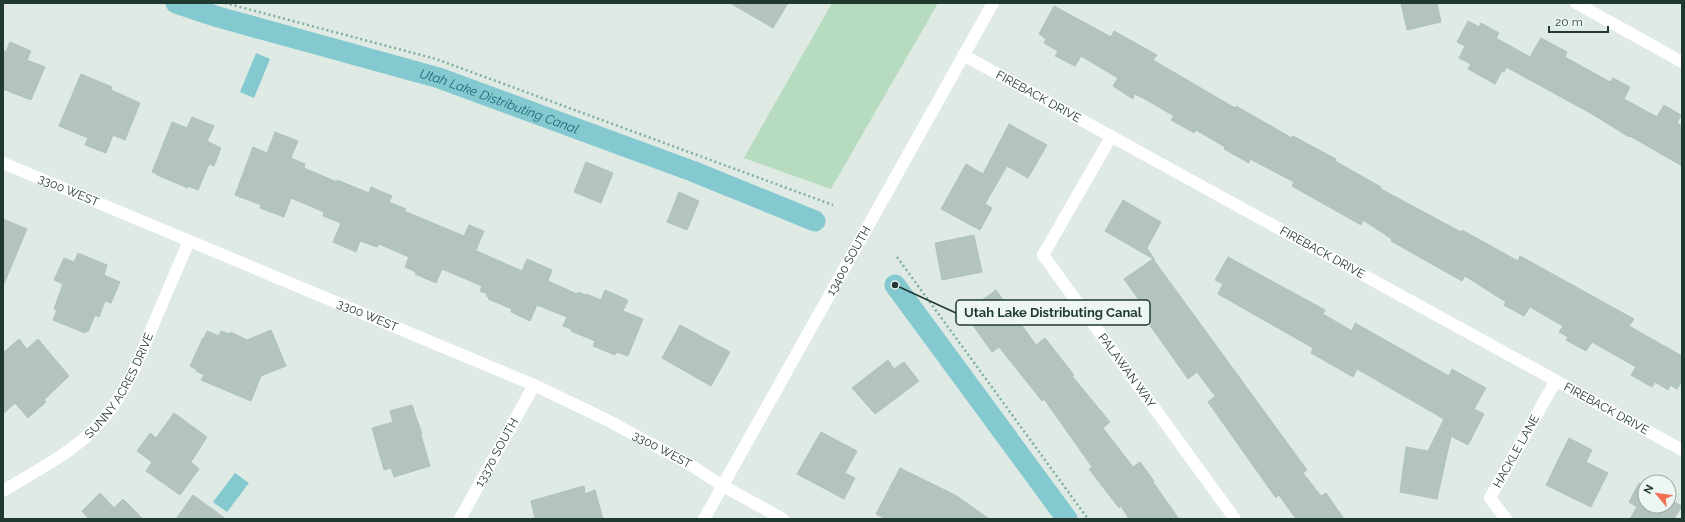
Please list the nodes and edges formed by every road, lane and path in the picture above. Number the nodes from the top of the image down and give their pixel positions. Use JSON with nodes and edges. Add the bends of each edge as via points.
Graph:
{"nodes":[{"id":1,"x":225,"y":3,"type":"edge"},
{"id":2,"x":992,"y":3,"type":"edge"},
{"id":3,"x":1576,"y":3,"type":"edge"},
{"id":4,"x":963,"y":55,"type":"junction"},
{"id":5,"x":1682,"y":62,"type":"edge"},
{"id":6,"x":1111,"y":137,"type":"junction"},
{"id":7,"x":3,"y":163,"type":"edge"},
{"id":8,"x":833,"y":205,"type":"dead end"},
{"id":9,"x":189,"y":241,"type":"junction"},
{"id":10,"x":897,"y":257,"type":"dead end"},
{"id":11,"x":1555,"y":382,"type":"junction"},
{"id":12,"x":534,"y":385,"type":"junction"},
{"id":13,"x":1682,"y":450,"type":"edge"},
{"id":14,"x":723,"y":486,"type":"junction"},
{"id":15,"x":3,"y":491,"type":"edge"},
{"id":16,"x":460,"y":519,"type":"edge"},
{"id":17,"x":704,"y":519,"type":"edge"},
{"id":18,"x":783,"y":519,"type":"edge"},
{"id":19,"x":1088,"y":519,"type":"edge"},
{"id":20,"x":1235,"y":519,"type":"edge"},
{"id":21,"x":1506,"y":519,"type":"edge"}],
"edges":[{"from":1,"to":8,"type":"path","via":[[436,59]]},
{"from":2,"to":4,"type":"street","name":"13400 SOUTH"},
{"from":3,"to":5,"type":"street"},
{"from":4,"to":6,"type":"street","name":"FIREBACK DRIVE"},
{"from":4,"to":14,"type":"street","name":"13400 SOUTH"},
{"from":6,"to":11,"type":"street","name":"FIREBACK DRIVE"},
{"from":6,"to":20,"type":"street","name":"PALAWAN WAY","via":[[1043,255]]},
{"from":7,"to":9,"type":"street","name":"3300 WEST"},
{"from":9,"to":12,"type":"street","name":"3300 WEST"},
{"from":9,"to":15,"type":"street","name":"SUNNY ACRES DRIVE","via":[[135,368],[110,412],[74,446]]},
{"from":10,"to":19,"type":"path"},
{"from":11,"to":13,"type":"street","name":"FIREBACK DRIVE"},
{"from":11,"to":21,"type":"street","name":"HACKLE LANE","via":[[1490,498]]},
{"from":12,"to":14,"type":"street","name":"3300 WEST","via":[[605,419],[689,464]]},
{"from":12,"to":16,"type":"street","name":"13370 SOUTH"},
{"from":14,"to":17,"type":"street","name":"13400 SOUTH"},
{"from":14,"to":18,"type":"street","name":"3300 WEST"}]}
